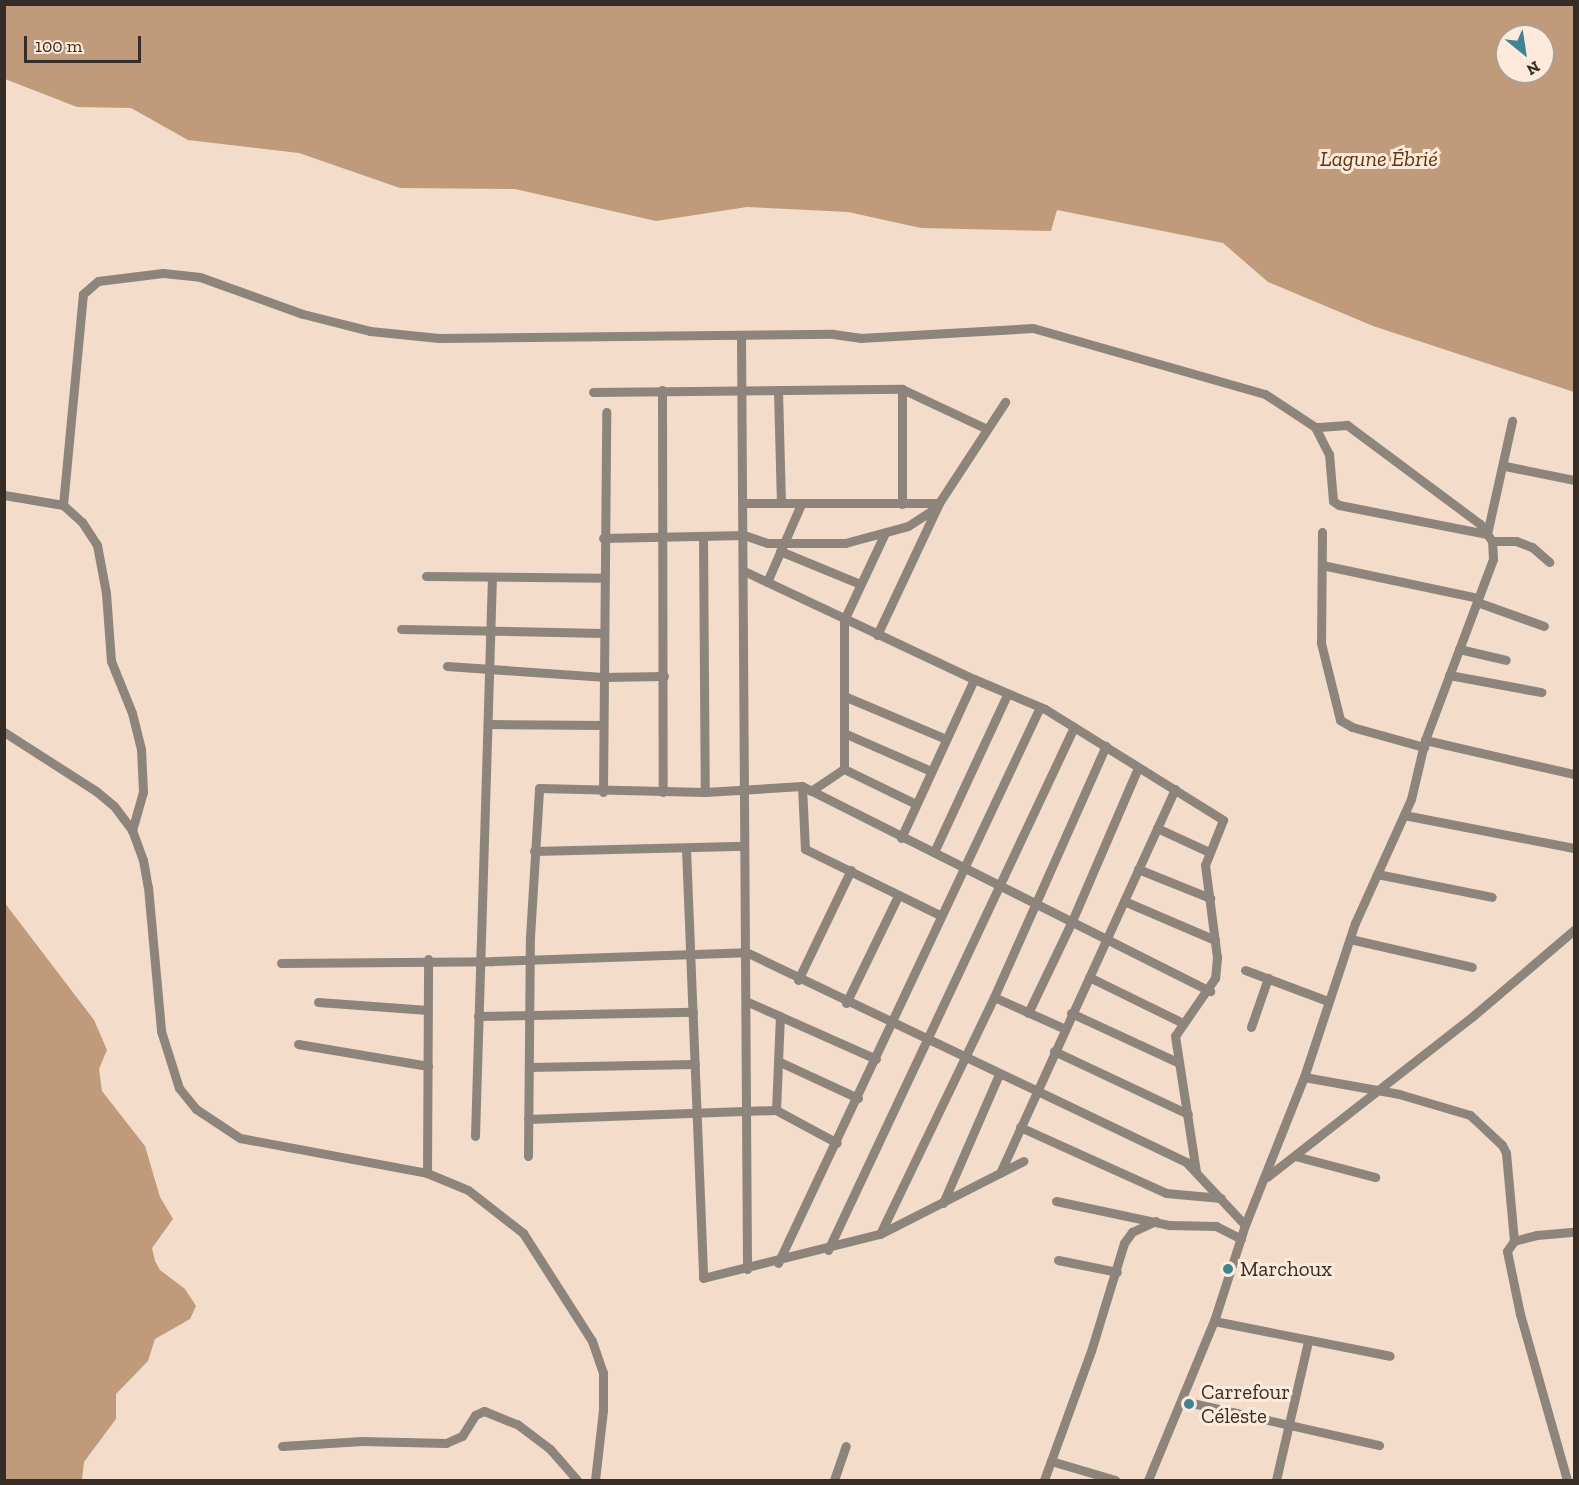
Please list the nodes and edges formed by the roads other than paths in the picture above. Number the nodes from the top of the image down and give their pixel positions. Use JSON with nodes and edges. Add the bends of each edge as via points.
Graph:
{"nodes":[{"id":1,"x":741,"y":335,"type":"junction"},
{"id":2,"x":902,"y":389,"type":"junction"},
{"id":3,"x":662,"y":390,"type":"junction"},
{"id":4,"x":778,"y":390,"type":"junction"},
{"id":5,"x":741,"y":391,"type":"junction"},
{"id":6,"x":593,"y":392,"type":"dead end"},
{"id":7,"x":1005,"y":402,"type":"dead end"},
{"id":8,"x":606,"y":412,"type":"dead end"},
{"id":9,"x":1512,"y":422,"type":"dead end"},
{"id":10,"x":1315,"y":428,"type":"junction"},
{"id":11,"x":987,"y":429,"type":"junction"},
{"id":12,"x":1505,"y":466,"type":"junction"},
{"id":13,"x":1575,"y":480,"type":"edge"},
{"id":14,"x":4,"y":495,"type":"edge"},
{"id":15,"x":743,"y":503,"type":"junction"},
{"id":16,"x":781,"y":503,"type":"junction"},
{"id":17,"x":801,"y":504,"type":"junction"},
{"id":18,"x":902,"y":504,"type":"junction"},
{"id":19,"x":63,"y":505,"type":"junction"},
{"id":20,"x":938,"y":505,"type":"junction"},
{"id":21,"x":1322,"y":532,"type":"dead end"},
{"id":22,"x":885,"y":533,"type":"junction"},
{"id":23,"x":744,"y":535,"type":"junction"},
{"id":24,"x":703,"y":536,"type":"junction"},
{"id":25,"x":663,"y":537,"type":"junction"},
{"id":26,"x":603,"y":538,"type":"junction"},
{"id":27,"x":1490,"y":538,"type":"junction"},
{"id":28,"x":781,"y":547,"type":"junction"},
{"id":29,"x":1549,"y":562,"type":"dead end"},
{"id":30,"x":1322,"y":565,"type":"junction"},
{"id":31,"x":744,"y":571,"type":"junction"},
{"id":32,"x":426,"y":576,"type":"dead end"},
{"id":33,"x":492,"y":577,"type":"junction"},
{"id":34,"x":603,"y":578,"type":"junction"},
{"id":35,"x":767,"y":582,"type":"junction"},
{"id":36,"x":860,"y":584,"type":"junction"},
{"id":37,"x":1477,"y":600,"type":"junction"},
{"id":38,"x":844,"y":620,"type":"junction"},
{"id":39,"x":1544,"y":627,"type":"dead end"},
{"id":40,"x":401,"y":629,"type":"dead end"},
{"id":41,"x":490,"y":631,"type":"junction"},
{"id":42,"x":603,"y":633,"type":"junction"},
{"id":43,"x":877,"y":635,"type":"junction"},
{"id":44,"x":1459,"y":648,"type":"junction"},
{"id":45,"x":1506,"y":660,"type":"dead end"},
{"id":46,"x":447,"y":666,"type":"dead end"},
{"id":47,"x":489,"y":669,"type":"junction"},
{"id":48,"x":1449,"y":675,"type":"junction"},
{"id":49,"x":664,"y":676,"type":"junction"},
{"id":50,"x":603,"y":677,"type":"junction"},
{"id":51,"x":974,"y":680,"type":"junction"},
{"id":52,"x":1541,"y":693,"type":"dead end"},
{"id":53,"x":1007,"y":694,"type":"junction"},
{"id":54,"x":844,"y":696,"type":"junction"},
{"id":55,"x":1039,"y":709,"type":"junction"},
{"id":56,"x":488,"y":724,"type":"junction"},
{"id":57,"x":603,"y":725,"type":"junction"},
{"id":58,"x":1074,"y":727,"type":"junction"},
{"id":59,"x":4,"y":732,"type":"edge"},
{"id":60,"x":844,"y":733,"type":"junction"},
{"id":61,"x":946,"y":739,"type":"junction"},
{"id":62,"x":1424,"y":743,"type":"junction"},
{"id":63,"x":1107,"y":746,"type":"junction"},
{"id":64,"x":1138,"y":768,"type":"junction"},
{"id":65,"x":844,"y":769,"type":"junction"},
{"id":66,"x":931,"y":771,"type":"junction"},
{"id":67,"x":1575,"y":774,"type":"edge"},
{"id":68,"x":802,"y":786,"type":"junction"},
{"id":69,"x":1175,"y":789,"type":"junction"},
{"id":70,"x":746,"y":791,"type":"junction"},
{"id":71,"x":811,"y":791,"type":"junction"},
{"id":72,"x":603,"y":792,"type":"junction"},
{"id":73,"x":663,"y":792,"type":"junction"},
{"id":74,"x":705,"y":792,"type":"junction"},
{"id":75,"x":916,"y":804,"type":"junction"},
{"id":76,"x":1404,"y":815,"type":"junction"},
{"id":77,"x":1157,"y":828,"type":"junction"},
{"id":78,"x":132,"y":830,"type":"junction"},
{"id":79,"x":901,"y":838,"type":"junction"},
{"id":80,"x":744,"y":846,"type":"junction"},
{"id":81,"x":1575,"y":848,"type":"edge"},
{"id":82,"x":686,"y":849,"type":"junction"},
{"id":83,"x":534,"y":851,"type":"junction"},
{"id":84,"x":934,"y":852,"type":"junction"},
{"id":85,"x":1209,"y":852,"type":"junction"},
{"id":86,"x":963,"y":865,"type":"junction"},
{"id":87,"x":1138,"y":869,"type":"junction"},
{"id":88,"x":851,"y":870,"type":"junction"},
{"id":89,"x":1377,"y":874,"type":"junction"},
{"id":90,"x":999,"y":886,"type":"junction"},
{"id":91,"x":898,"y":896,"type":"junction"},
{"id":92,"x":1492,"y":897,"type":"dead end"},
{"id":93,"x":1210,"y":898,"type":"junction"},
{"id":94,"x":1124,"y":902,"type":"junction"},
{"id":95,"x":1036,"y":904,"type":"junction"},
{"id":96,"x":940,"y":915,"type":"junction"},
{"id":97,"x":1072,"y":921,"type":"junction"},
{"id":98,"x":1575,"y":930,"type":"edge"},
{"id":99,"x":1350,"y":939,"type":"junction"},
{"id":100,"x":1107,"y":940,"type":"junction"},
{"id":101,"x":1215,"y":940,"type":"junction"},
{"id":102,"x":746,"y":952,"type":"junction"},
{"id":103,"x":691,"y":954,"type":"junction"},
{"id":104,"x":530,"y":957,"type":"junction"},
{"id":105,"x":428,"y":959,"type":"junction"},
{"id":106,"x":480,"y":961,"type":"junction"},
{"id":107,"x":281,"y":963,"type":"dead end"},
{"id":108,"x":1472,"y":967,"type":"dead end"},
{"id":109,"x":1245,"y":970,"type":"dead end"},
{"id":110,"x":1089,"y":977,"type":"junction"},
{"id":111,"x":1268,"y":978,"type":"junction"},
{"id":112,"x":798,"y":980,"type":"junction"},
{"id":113,"x":1210,"y":991,"type":"junction"},
{"id":114,"x":993,"y":997,"type":"junction"},
{"id":115,"x":1328,"y":1000,"type":"junction"},
{"id":116,"x":318,"y":1002,"type":"dead end"},
{"id":117,"x":748,"y":1002,"type":"junction"},
{"id":118,"x":846,"y":1003,"type":"junction"},
{"id":119,"x":428,"y":1010,"type":"junction"},
{"id":120,"x":693,"y":1012,"type":"junction"},
{"id":121,"x":1028,"y":1013,"type":"junction"},
{"id":122,"x":1071,"y":1013,"type":"junction"},
{"id":123,"x":530,"y":1015,"type":"junction"},
{"id":124,"x":478,"y":1016,"type":"junction"},
{"id":125,"x":780,"y":1016,"type":"junction"},
{"id":126,"x":1183,"y":1023,"type":"junction"},
{"id":127,"x":891,"y":1024,"type":"junction"},
{"id":128,"x":1251,"y":1027,"type":"dead end"},
{"id":129,"x":1064,"y":1028,"type":"junction"},
{"id":130,"x":927,"y":1041,"type":"junction"},
{"id":131,"x":298,"y":1044,"type":"dead end"},
{"id":132,"x":1054,"y":1051,"type":"junction"},
{"id":133,"x":964,"y":1057,"type":"junction"},
{"id":134,"x":876,"y":1059,"type":"junction"},
{"id":135,"x":780,"y":1062,"type":"junction"},
{"id":136,"x":1179,"y":1063,"type":"junction"},
{"id":137,"x":695,"y":1064,"type":"junction"},
{"id":138,"x":428,"y":1066,"type":"junction"},
{"id":139,"x":529,"y":1067,"type":"junction"},
{"id":140,"x":999,"y":1074,"type":"junction"},
{"id":141,"x":1304,"y":1077,"type":"junction"},
{"id":142,"x":1035,"y":1092,"type":"junction"},
{"id":143,"x":1378,"y":1092,"type":"junction"},
{"id":144,"x":858,"y":1098,"type":"junction"},
{"id":145,"x":745,"y":1109,"type":"junction"},
{"id":146,"x":776,"y":1110,"type":"junction"},
{"id":147,"x":697,"y":1114,"type":"junction"},
{"id":148,"x":1188,"y":1114,"type":"junction"},
{"id":149,"x":528,"y":1119,"type":"junction"},
{"id":150,"x":1020,"y":1127,"type":"junction"},
{"id":151,"x":475,"y":1136,"type":"dead end"},
{"id":152,"x":837,"y":1143,"type":"junction"},
{"id":153,"x":528,"y":1156,"type":"dead end"},
{"id":154,"x":1295,"y":1156,"type":"junction"},
{"id":155,"x":1023,"y":1161,"type":"dead end"},
{"id":156,"x":1196,"y":1172,"type":"junction"},
{"id":157,"x":427,"y":1173,"type":"junction"},
{"id":158,"x":999,"y":1173,"type":"junction"},
{"id":159,"x":1266,"y":1178,"type":"junction"},
{"id":160,"x":1375,"y":1178,"type":"dead end"},
{"id":161,"x":1221,"y":1198,"type":"junction"},
{"id":162,"x":1056,"y":1201,"type":"dead end"},
{"id":163,"x":943,"y":1203,"type":"junction"},
{"id":164,"x":1156,"y":1221,"type":"junction"},
{"id":165,"x":1245,"y":1225,"type":"junction"},
{"id":166,"x":880,"y":1234,"type":"junction"},
{"id":167,"x":1574,"y":1234,"type":"edge"},
{"id":168,"x":1241,"y":1239,"type":"junction"},
{"id":169,"x":1514,"y":1242,"type":"junction"},
{"id":170,"x":828,"y":1250,"type":"junction"},
{"id":171,"x":1058,"y":1260,"type":"dead end"},
{"id":172,"x":778,"y":1263,"type":"junction"},
{"id":173,"x":747,"y":1269,"type":"junction"},
{"id":174,"x":1117,"y":1272,"type":"junction"},
{"id":175,"x":1214,"y":1321,"type":"junction"},
{"id":176,"x":1308,"y":1341,"type":"junction"},
{"id":177,"x":1390,"y":1356,"type":"dead end"},
{"id":178,"x":1183,"y":1401,"type":"junction"},
{"id":179,"x":1286,"y":1426,"type":"junction"},
{"id":180,"x":1378,"y":1445,"type":"dead end"},
{"id":181,"x":282,"y":1446,"type":"dead end"},
{"id":182,"x":846,"y":1446,"type":"dead end"},
{"id":183,"x":1051,"y":1461,"type":"junction"},
{"id":184,"x":577,"y":1480,"type":"edge"},
{"id":185,"x":595,"y":1480,"type":"edge"},
{"id":186,"x":834,"y":1480,"type":"edge"},
{"id":187,"x":1044,"y":1480,"type":"edge"},
{"id":188,"x":1115,"y":1480,"type":"edge"},
{"id":189,"x":1148,"y":1480,"type":"edge"},
{"id":190,"x":1276,"y":1480,"type":"edge"},
{"id":191,"x":1567,"y":1480,"type":"edge"}],
"edges":[{"from":1,"to":5,"type":"street"},
{"from":1,"to":10,"type":"street","via":[[833,334],[860,338],[1033,328],[1265,394]]},
{"from":1,"to":19,"type":"street","via":[[439,338],[370,330],[303,314],[182,274],[98,281],[88,286],[80,302]]},
{"from":2,"to":4,"type":"street"},
{"from":2,"to":11,"type":"street"},
{"from":2,"to":18,"type":"street"},
{"from":3,"to":5,"type":"street"},
{"from":3,"to":6,"type":"street"},
{"from":3,"to":25,"type":"street"},
{"from":4,"to":5,"type":"street"},
{"from":4,"to":16,"type":"street"},
{"from":5,"to":15,"type":"street"},
{"from":7,"to":11,"type":"street"},
{"from":8,"to":26,"type":"street"},
{"from":9,"to":12,"type":"street"},
{"from":10,"to":27,"type":"street","via":[[1347,425],[1480,524]]},
{"from":10,"to":27,"type":"street","via":[[1329,454],[1333,501],[1339,505]]},
{"from":11,"to":20,"type":"street"},
{"from":12,"to":13,"type":"street"},
{"from":12,"to":27,"type":"street"},
{"from":14,"to":19,"type":"street"},
{"from":15,"to":16,"type":"street"},
{"from":15,"to":23,"type":"street"},
{"from":16,"to":17,"type":"street"},
{"from":17,"to":18,"type":"street"},
{"from":17,"to":28,"type":"street"},
{"from":18,"to":20,"type":"street"},
{"from":19,"to":78,"type":"street","via":[[82,522],[96,545],[106,593],[111,662],[137,728],[143,792]]},
{"from":20,"to":22,"type":"street","via":[[921,520]]},
{"from":20,"to":43,"type":"street"},
{"from":21,"to":30,"type":"street"},
{"from":22,"to":28,"type":"street","via":[[845,543]]},
{"from":22,"to":36,"type":"street"},
{"from":23,"to":24,"type":"street"},
{"from":23,"to":28,"type":"street"},
{"from":23,"to":31,"type":"street"},
{"from":24,"to":25,"type":"street"},
{"from":24,"to":74,"type":"street"},
{"from":25,"to":26,"type":"street"},
{"from":25,"to":49,"type":"street"},
{"from":26,"to":34,"type":"street"},
{"from":27,"to":29,"type":"street","via":[[1532,547]]},
{"from":27,"to":37,"type":"street","via":[[1493,559]]},
{"from":28,"to":35,"type":"street"},
{"from":28,"to":36,"type":"street"},
{"from":30,"to":37,"type":"street"},
{"from":30,"to":62,"type":"street","via":[[1321,643],[1341,720],[1352,727]]},
{"from":31,"to":35,"type":"street"},
{"from":31,"to":70,"type":"street"},
{"from":32,"to":33,"type":"street"},
{"from":33,"to":34,"type":"street"},
{"from":33,"to":41,"type":"street"},
{"from":34,"to":42,"type":"street"},
{"from":35,"to":38,"type":"street"},
{"from":36,"to":38,"type":"street"},
{"from":37,"to":39,"type":"street"},
{"from":37,"to":44,"type":"street"},
{"from":38,"to":43,"type":"street"},
{"from":38,"to":54,"type":"street"},
{"from":40,"to":41,"type":"street"},
{"from":41,"to":42,"type":"street"},
{"from":41,"to":47,"type":"street"},
{"from":42,"to":50,"type":"street"},
{"from":43,"to":51,"type":"street"},
{"from":44,"to":45,"type":"street"},
{"from":44,"to":48,"type":"street"},
{"from":46,"to":47,"type":"street"},
{"from":47,"to":50,"type":"street"},
{"from":47,"to":56,"type":"street"},
{"from":48,"to":52,"type":"street"},
{"from":48,"to":62,"type":"street"},
{"from":49,"to":50,"type":"street"},
{"from":49,"to":73,"type":"street"},
{"from":50,"to":57,"type":"street"},
{"from":51,"to":53,"type":"street"},
{"from":51,"to":61,"type":"street"},
{"from":53,"to":55,"type":"street"},
{"from":53,"to":84,"type":"street"},
{"from":54,"to":60,"type":"street"},
{"from":54,"to":61,"type":"street"},
{"from":55,"to":58,"type":"street"},
{"from":55,"to":86,"type":"street"},
{"from":56,"to":57,"type":"street"},
{"from":56,"to":106,"type":"street"},
{"from":57,"to":72,"type":"street"},
{"from":58,"to":63,"type":"street"},
{"from":58,"to":90,"type":"street"},
{"from":59,"to":78,"type":"street","via":[[96,791],[114,806]]},
{"from":60,"to":65,"type":"street"},
{"from":60,"to":66,"type":"street"},
{"from":61,"to":66,"type":"street"},
{"from":62,"to":67,"type":"street"},
{"from":62,"to":76,"type":"street"},
{"from":63,"to":64,"type":"street"},
{"from":63,"to":95,"type":"street"},
{"from":64,"to":69,"type":"street"},
{"from":64,"to":97,"type":"street"},
{"from":65,"to":71,"type":"street"},
{"from":65,"to":75,"type":"street"},
{"from":66,"to":75,"type":"street"},
{"from":68,"to":70,"type":"street"},
{"from":68,"to":71,"type":"street"},
{"from":68,"to":88,"type":"street","via":[[805,849]]},
{"from":69,"to":77,"type":"street"},
{"from":69,"to":85,"type":"street","via":[[1223,820]]},
{"from":70,"to":74,"type":"street"},
{"from":70,"to":80,"type":"street"},
{"from":71,"to":79,"type":"street"},
{"from":72,"to":73,"type":"street"},
{"from":72,"to":83,"type":"street","via":[[539,788]]},
{"from":73,"to":74,"type":"street"},
{"from":75,"to":79,"type":"street"},
{"from":76,"to":81,"type":"street"},
{"from":76,"to":89,"type":"street"},
{"from":77,"to":85,"type":"street"},
{"from":77,"to":87,"type":"street"},
{"from":78,"to":157,"type":"street","via":[[148,888],[163,1040],[179,1088],[196,1109],[240,1138]]},
{"from":79,"to":84,"type":"street"},
{"from":80,"to":82,"type":"street"},
{"from":80,"to":102,"type":"street"},
{"from":82,"to":83,"type":"street"},
{"from":82,"to":103,"type":"street"},
{"from":83,"to":104,"type":"street"},
{"from":84,"to":86,"type":"street"},
{"from":85,"to":93,"type":"street","via":[[1205,865]]},
{"from":86,"to":90,"type":"street"},
{"from":86,"to":96,"type":"street"},
{"from":87,"to":93,"type":"street"},
{"from":87,"to":94,"type":"street"},
{"from":88,"to":91,"type":"street"},
{"from":88,"to":112,"type":"street"},
{"from":89,"to":92,"type":"street"},
{"from":89,"to":99,"type":"street"},
{"from":90,"to":95,"type":"street"},
{"from":90,"to":130,"type":"street"},
{"from":91,"to":96,"type":"street"},
{"from":91,"to":118,"type":"street"},
{"from":93,"to":101,"type":"street"},
{"from":94,"to":100,"type":"street"},
{"from":94,"to":101,"type":"street"},
{"from":95,"to":97,"type":"street"},
{"from":95,"to":114,"type":"street"},
{"from":96,"to":127,"type":"street"},
{"from":97,"to":100,"type":"street"},
{"from":97,"to":121,"type":"street"},
{"from":98,"to":143,"type":"street"},
{"from":99,"to":108,"type":"street"},
{"from":99,"to":115,"type":"street"},
{"from":100,"to":110,"type":"street"},
{"from":100,"to":113,"type":"street"},
{"from":101,"to":113,"type":"street","via":[[1215,978]]},
{"from":102,"to":103,"type":"street"},
{"from":102,"to":112,"type":"street"},
{"from":102,"to":117,"type":"street"},
{"from":103,"to":104,"type":"street"},
{"from":103,"to":120,"type":"street"},
{"from":104,"to":106,"type":"street"},
{"from":104,"to":123,"type":"street"},
{"from":105,"to":106,"type":"street"},
{"from":105,"to":107,"type":"street"},
{"from":105,"to":119,"type":"street"},
{"from":106,"to":124,"type":"street"},
{"from":109,"to":111,"type":"street"},
{"from":110,"to":122,"type":"street"},
{"from":110,"to":126,"type":"street"},
{"from":111,"to":115,"type":"street"},
{"from":111,"to":128,"type":"street"},
{"from":112,"to":118,"type":"street"},
{"from":113,"to":126,"type":"street"},
{"from":114,"to":121,"type":"street"},
{"from":114,"to":133,"type":"street"},
{"from":115,"to":141,"type":"street"},
{"from":116,"to":119,"type":"street"},
{"from":117,"to":125,"type":"street"},
{"from":117,"to":145,"type":"street"},
{"from":118,"to":127,"type":"street"},
{"from":119,"to":138,"type":"street"},
{"from":120,"to":123,"type":"street"},
{"from":120,"to":137,"type":"street"},
{"from":121,"to":129,"type":"street"},
{"from":122,"to":129,"type":"street"},
{"from":122,"to":136,"type":"street"},
{"from":123,"to":124,"type":"street"},
{"from":123,"to":139,"type":"street"},
{"from":124,"to":151,"type":"street"},
{"from":125,"to":134,"type":"street"},
{"from":125,"to":135,"type":"street"},
{"from":126,"to":136,"type":"street","via":[[1175,1036]]},
{"from":127,"to":130,"type":"street"},
{"from":127,"to":134,"type":"street"},
{"from":129,"to":132,"type":"street"},
{"from":130,"to":133,"type":"street"},
{"from":130,"to":170,"type":"street"},
{"from":131,"to":138,"type":"street"},
{"from":132,"to":142,"type":"street"},
{"from":132,"to":148,"type":"street"},
{"from":133,"to":140,"type":"street"},
{"from":133,"to":166,"type":"street"},
{"from":134,"to":144,"type":"street"},
{"from":135,"to":144,"type":"street"},
{"from":135,"to":146,"type":"street"},
{"from":136,"to":148,"type":"street"},
{"from":137,"to":139,"type":"street"},
{"from":137,"to":147,"type":"street"},
{"from":138,"to":157,"type":"street"},
{"from":139,"to":149,"type":"street"},
{"from":140,"to":142,"type":"street"},
{"from":140,"to":163,"type":"street"},
{"from":141,"to":143,"type":"street"},
{"from":141,"to":159,"type":"street"},
{"from":142,"to":150,"type":"street"},
{"from":142,"to":156,"type":"street","via":[[1186,1162]]},
{"from":143,"to":154,"type":"street"},
{"from":143,"to":169,"type":"street","via":[[1470,1115],[1502,1145]]},
{"from":144,"to":152,"type":"street"},
{"from":145,"to":146,"type":"street"},
{"from":145,"to":147,"type":"street"},
{"from":145,"to":173,"type":"street"},
{"from":146,"to":152,"type":"street"},
{"from":147,"to":149,"type":"street"},
{"from":147,"to":173,"type":"street","via":[[703,1278]]},
{"from":148,"to":156,"type":"street"},
{"from":149,"to":153,"type":"street"},
{"from":150,"to":158,"type":"street"},
{"from":150,"to":161,"type":"street","via":[[1166,1193]]},
{"from":152,"to":172,"type":"street"},
{"from":154,"to":159,"type":"street"},
{"from":154,"to":160,"type":"street"},
{"from":155,"to":158,"type":"street"},
{"from":156,"to":161,"type":"street"},
{"from":157,"to":185,"type":"street","via":[[468,1190],[523,1233],[592,1341],[603,1373]]},
{"from":158,"to":163,"type":"street"},
{"from":159,"to":165,"type":"street"},
{"from":161,"to":165,"type":"street"},
{"from":162,"to":164,"type":"street"},
{"from":163,"to":166,"type":"street"},
{"from":164,"to":168,"type":"street","via":[[1216,1226]]},
{"from":164,"to":174,"type":"street","via":[[1132,1232],[1124,1243]]},
{"from":165,"to":168,"type":"street"},
{"from":166,"to":170,"type":"street"},
{"from":167,"to":169,"type":"street","via":[[1537,1235]]},
{"from":168,"to":175,"type":"street"},
{"from":169,"to":191,"type":"street","via":[[1507,1251],[1509,1266]]},
{"from":170,"to":172,"type":"street"},
{"from":171,"to":174,"type":"street"},
{"from":172,"to":173,"type":"street"},
{"from":174,"to":183,"type":"street"},
{"from":175,"to":176,"type":"street"},
{"from":175,"to":178,"type":"street"},
{"from":176,"to":177,"type":"street"},
{"from":176,"to":179,"type":"street"},
{"from":178,"to":179,"type":"street"},
{"from":178,"to":189,"type":"street"},
{"from":179,"to":180,"type":"street"},
{"from":179,"to":190,"type":"street"},
{"from":181,"to":184,"type":"street","via":[[362,1441],[446,1443],[462,1436],[475,1415],[484,1411],[517,1424],[550,1449]]},
{"from":182,"to":186,"type":"street"},
{"from":183,"to":187,"type":"street"},
{"from":183,"to":188,"type":"street"}]}
